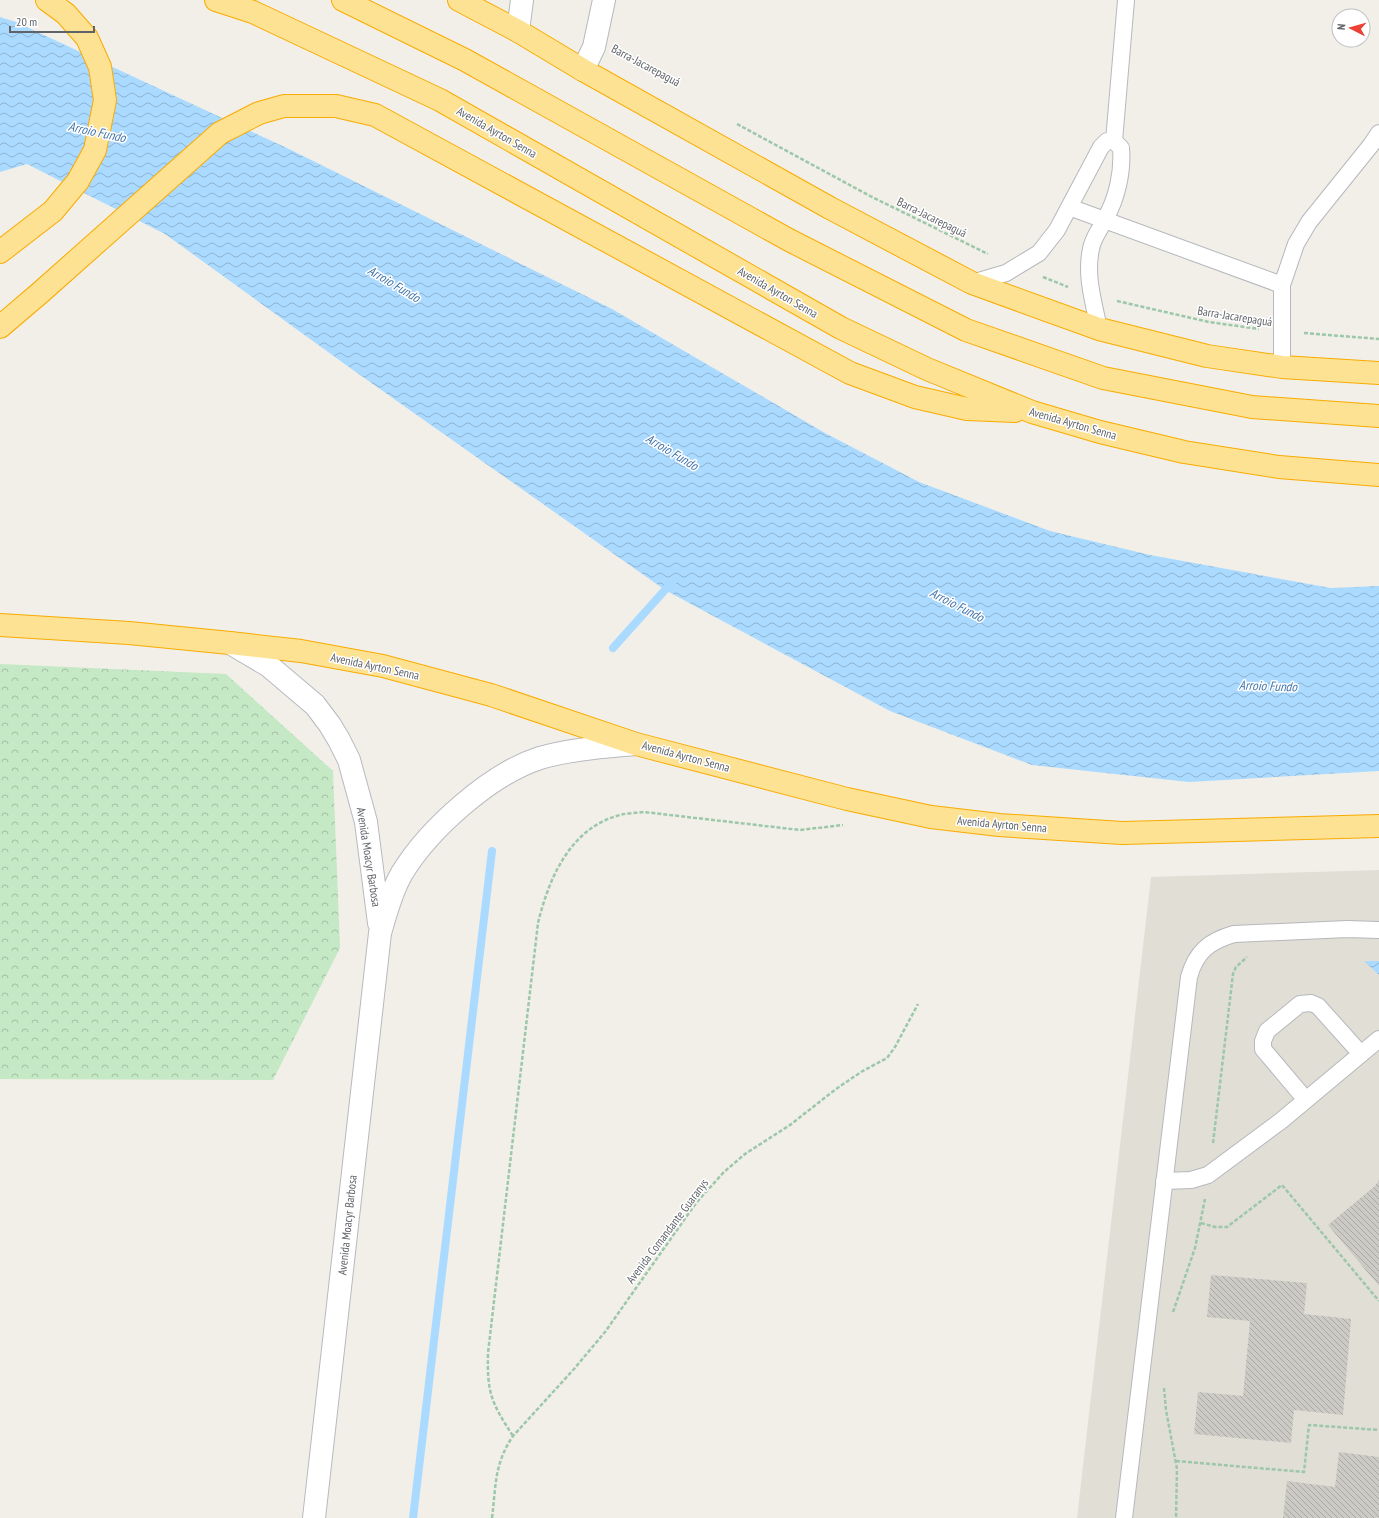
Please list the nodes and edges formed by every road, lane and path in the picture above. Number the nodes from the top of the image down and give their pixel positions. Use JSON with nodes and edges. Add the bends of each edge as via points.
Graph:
{"nodes":[{"id":1,"x":46,"y":0,"type":"edge"},
{"id":2,"x":216,"y":0,"type":"edge"},
{"id":3,"x":343,"y":0,"type":"edge"},
{"id":4,"x":459,"y":0,"type":"edge"},
{"id":5,"x":522,"y":0,"type":"edge"},
{"id":6,"x":604,"y":0,"type":"edge"},
{"id":7,"x":1126,"y":0,"type":"edge"},
{"id":8,"x":518,"y":31,"type":"junction"},
{"id":9,"x":583,"y":70,"type":"junction"},
{"id":10,"x":732,"y":122,"type":"dead end"},
{"id":11,"x":1379,"y":133,"type":"edge"},
{"id":12,"x":1114,"y":141,"type":"junction"},
{"id":13,"x":1069,"y":207,"type":"junction"},
{"id":14,"x":1105,"y":220,"type":"junction"},
{"id":15,"x":0,"y":252,"type":"edge"},
{"id":16,"x":1016,"y":267,"type":"junction"},
{"id":17,"x":972,"y":283,"type":"junction"},
{"id":18,"x":1282,"y":285,"type":"junction"},
{"id":19,"x":1092,"y":296,"type":"junction"},
{"id":20,"x":0,"y":326,"type":"edge"},
{"id":21,"x":1099,"y":329,"type":"junction"},
{"id":22,"x":1282,"y":332,"type":"junction"},
{"id":23,"x":1379,"y":339,"type":"edge"},
{"id":24,"x":1282,"y":367,"type":"junction"},
{"id":25,"x":1379,"y":373,"type":"edge"},
{"id":26,"x":1032,"y":412,"type":"junction"},
{"id":27,"x":1379,"y":416,"type":"edge"},
{"id":28,"x":1379,"y":474,"type":"edge"},
{"id":29,"x":0,"y":625,"type":"edge"},
{"id":30,"x":230,"y":643,"type":"junction"},
{"id":31,"x":636,"y":744,"type":"junction"},
{"id":32,"x":846,"y":825,"type":"dead end"},
{"id":33,"x":1379,"y":826,"type":"edge"},
{"id":34,"x":1379,"y":930,"type":"edge"},
{"id":35,"x":380,"y":933,"type":"junction"},
{"id":36,"x":918,"y":1004,"type":"dead end"},
{"id":37,"x":1379,"y":1039,"type":"edge"},
{"id":38,"x":1361,"y":1054,"type":"junction"},
{"id":39,"x":1306,"y":1100,"type":"junction"},
{"id":40,"x":1164,"y":1181,"type":"junction"},
{"id":41,"x":1201,"y":1223,"type":"dead end"},
{"id":42,"x":1379,"y":1301,"type":"edge"},
{"id":43,"x":1379,"y":1430,"type":"edge"},
{"id":44,"x":513,"y":1436,"type":"junction"},
{"id":45,"x":1176,"y":1461,"type":"dead end"},
{"id":46,"x":314,"y":1518,"type":"edge"},
{"id":47,"x":492,"y":1518,"type":"edge"},
{"id":48,"x":1124,"y":1518,"type":"edge"}],
"edges":[{"from":1,"to":15,"type":"highway","via":[[66,14],[87,38],[100,67],[105,100],[94,150],[78,181],[53,212]]},
{"from":2,"to":26,"type":"highway","name":"Avenida Ayrton Senna","via":[[253,12],[440,100],[841,328],[927,369]]},
{"from":3,"to":27,"type":"highway","via":[[465,60],[789,240],[966,330],[1103,378],[1252,407]]},
{"from":4,"to":8,"type":"highway"},
{"from":5,"to":8,"type":"street"},
{"from":6,"to":9,"type":"street","via":[[594,47]]},
{"from":7,"to":12,"type":"lane"},
{"from":8,"to":9,"type":"highway"},
{"from":9,"to":17,"type":"highway","via":[[830,208]]},
{"from":10,"to":16,"type":"path","name":"Barra-Jacarepaguá","via":[[870,196]]},
{"from":11,"to":18,"type":"lane","via":[[1309,222],[1296,244]]},
{"from":12,"to":13,"type":"lane","via":[[1107,141],[1101,147]]},
{"from":12,"to":14,"type":"lane","via":[[1121,148],[1122,162],[1112,204]]},
{"from":13,"to":14,"type":"lane"},
{"from":13,"to":16,"type":"lane","via":[[1057,230],[1039,253]]},
{"from":14,"to":18,"type":"lane"},
{"from":14,"to":19,"type":"lane","via":[[1095,233],[1088,266]]},
{"from":16,"to":17,"type":"lane","via":[[1006,273]]},
{"from":16,"to":19,"type":"path","name":"Barra-Jacarepaguá"},
{"from":17,"to":21,"type":"highway"},
{"from":18,"to":22,"type":"lane"},
{"from":19,"to":21,"type":"lane"},
{"from":19,"to":22,"type":"path","name":"Barra-Jacarepaguá","via":[[1209,322]]},
{"from":20,"to":26,"type":"highway","via":[[220,133],[259,113],[284,106],[336,106],[375,115],[850,373],[923,399],[967,409]]},
{"from":21,"to":24,"type":"highway","via":[[1207,356]]},
{"from":22,"to":23,"type":"path","name":"Barra-Jacarepaguá"},
{"from":22,"to":24,"type":"lane"},
{"from":24,"to":25,"type":"highway"},
{"from":26,"to":28,"type":"highway","name":"Avenida Ayrton Senna","via":[[1100,432],[1184,452],[1279,467]]},
{"from":29,"to":30,"type":"highway","name":"Avenida Ayrton Senna","via":[[129,633]]},
{"from":30,"to":31,"type":"highway","name":"Avenida Ayrton Senna","via":[[300,651],[383,666],[491,695]]},
{"from":30,"to":35,"type":"street","name":"Avenida Moacyr Barbosa","via":[[269,666],[315,705],[339,740],[349,760],[366,822]]},
{"from":31,"to":33,"type":"highway","name":"Avenida Ayrton Senna","via":[[847,799],[932,816],[999,825],[1122,833]]},
{"from":31,"to":35,"type":"street","name":"Avenida Moacyr Barbosa","via":[[570,751],[538,759],[504,776],[471,798],[437,828],[410,861],[392,895]]},
{"from":32,"to":44,"type":"path","via":[[800,830],[644,812],[621,814],[603,821],[584,835],[566,853],[553,875],[544,897],[538,923],[488,1353],[487,1378],[491,1397]]},
{"from":34,"to":40,"type":"lane","via":[[1234,934],[1216,939],[1201,952],[1192,965],[1189,977]]},
{"from":35,"to":46,"type":"street","name":"Avenida Moacyr Barbosa"},
{"from":36,"to":44,"type":"path","name":"Avenida Comandante Guaranys","via":[[887,1058],[836,1089],[790,1125],[744,1154],[724,1172],[696,1203],[605,1332]]},
{"from":37,"to":38,"type":"lane"},
{"from":38,"to":39,"type":"lane"},
{"from":38,"to":39,"type":"lane","via":[[1318,1006],[1311,1003],[1300,1004],[1267,1031],[1262,1041],[1263,1049]]},
{"from":39,"to":40,"type":"lane","via":[[1208,1175],[1191,1180]]},
{"from":40,"to":48,"type":"lane"},
{"from":41,"to":42,"type":"path","via":[[1227,1227],[1282,1185]]},
{"from":43,"to":45,"type":"path","via":[[1309,1425],[1304,1472]]},
{"from":44,"to":47,"type":"path","name":"Avenida Comandante Guaranys","via":[[498,1464]]}]}
